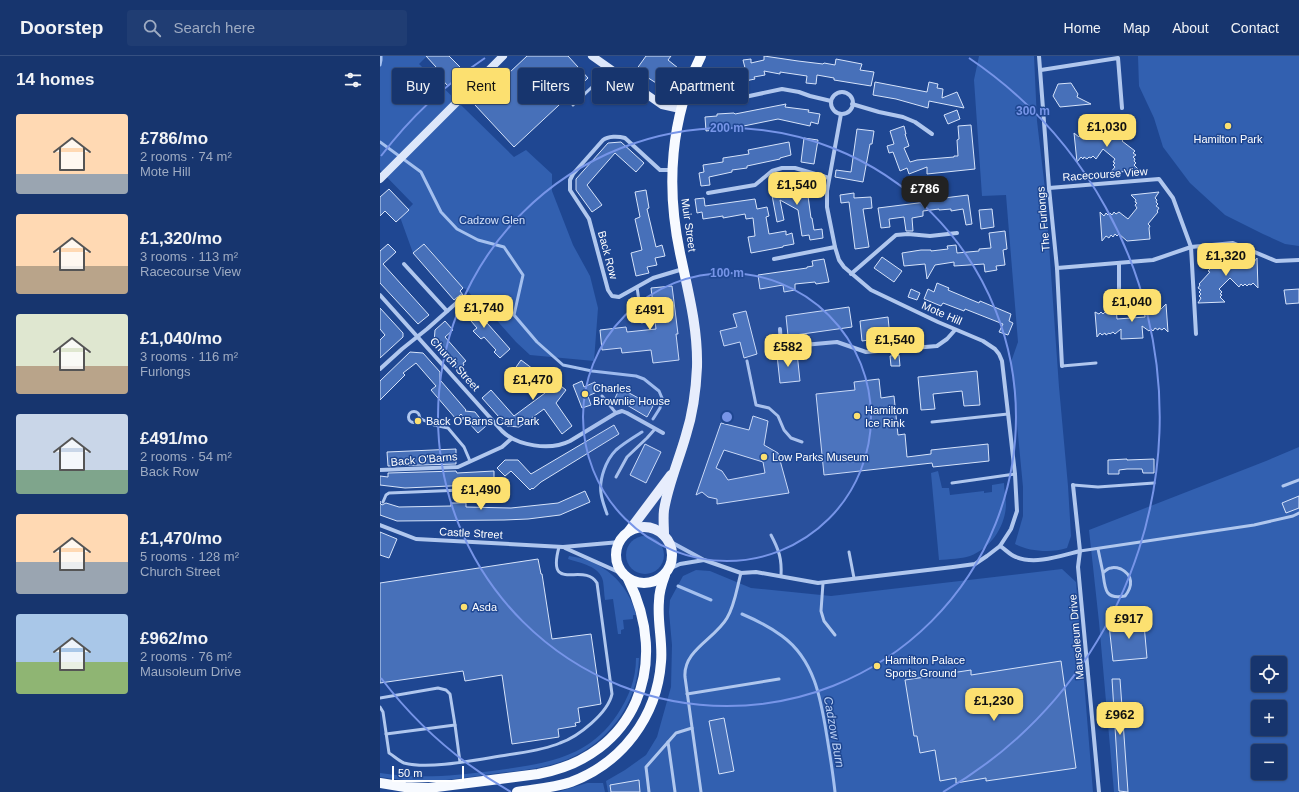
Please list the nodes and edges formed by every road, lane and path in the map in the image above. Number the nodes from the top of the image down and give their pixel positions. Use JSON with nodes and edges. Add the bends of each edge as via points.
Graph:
{"nodes":[{"id":1,"x":503,"y":56,"type":"edge"},
{"id":2,"x":592,"y":56,"type":"edge"},
{"id":3,"x":700,"y":56,"type":"edge"},
{"id":4,"x":1039,"y":56,"type":"edge"},
{"id":5,"x":1091,"y":56,"type":"edge"},
{"id":6,"x":1118,"y":57,"type":"edge"},
{"id":7,"x":1091,"y":62,"type":"junction"},
{"id":8,"x":611,"y":68,"type":"edge"},
{"id":9,"x":1041,"y":70,"type":"junction"},
{"id":10,"x":592,"y":87,"type":"edge"},
{"id":11,"x":648,"y":94,"type":"edge"},
{"id":12,"x":748,"y":96,"type":"edge"},
{"id":13,"x":831,"y":101,"type":"junction"},
{"id":14,"x":852,"y":104,"type":"junction"},
{"id":15,"x":573,"y":105,"type":"dead end"},
{"id":16,"x":1122,"y":108,"type":"dead end"},
{"id":17,"x":680,"y":109,"type":"junction"},
{"id":18,"x":841,"y":114,"type":"junction"},
{"id":19,"x":932,"y":134,"type":"dead end"},
{"id":20,"x":672,"y":170,"type":"junction"},
{"id":21,"x":382,"y":177,"type":"edge"},
{"id":22,"x":829,"y":178,"type":"junction"},
{"id":23,"x":1049,"y":188,"type":"junction"},
{"id":24,"x":708,"y":193,"type":"dead end"},
{"id":25,"x":957,"y":233,"type":"dead end"},
{"id":26,"x":835,"y":247,"type":"junction"},
{"id":27,"x":1191,"y":247,"type":"junction"},
{"id":28,"x":774,"y":259,"type":"dead end"},
{"id":29,"x":1299,"y":260,"type":"edge"},
{"id":30,"x":1119,"y":263,"type":"junction"},
{"id":31,"x":404,"y":264,"type":"dead end"},
{"id":32,"x":1057,"y":268,"type":"junction"},
{"id":33,"x":683,"y":269,"type":"junction"},
{"id":34,"x":851,"y":274,"type":"junction"},
{"id":35,"x":637,"y":287,"type":"junction"},
{"id":36,"x":1119,"y":291,"type":"dead end"},
{"id":37,"x":380,"y":295,"type":"edge"},
{"id":38,"x":462,"y":298,"type":"dead end"},
{"id":39,"x":446,"y":312,"type":"junction"},
{"id":40,"x":642,"y":322,"type":"dead end"},
{"id":41,"x":780,"y":329,"type":"dead end"},
{"id":42,"x":955,"y":330,"type":"junction"},
{"id":43,"x":1196,"y":334,"type":"dead end"},
{"id":44,"x":418,"y":336,"type":"junction"},
{"id":45,"x":746,"y":361,"type":"dead end"},
{"id":46,"x":1096,"y":363,"type":"dead end"},
{"id":47,"x":1062,"y":366,"type":"joint"},
{"id":48,"x":380,"y":369,"type":"edge"},
{"id":49,"x":602,"y":396,"type":"dead end"},
{"id":50,"x":616,"y":413,"type":"junction"},
{"id":51,"x":1008,"y":414,"type":"junction"},
{"id":52,"x":419,"y":418,"type":"dead end"},
{"id":53,"x":932,"y":422,"type":"dead end"},
{"id":54,"x":655,"y":429,"type":"junction"},
{"id":55,"x":663,"y":433,"type":"dead end"},
{"id":56,"x":511,"y":439,"type":"junction"},
{"id":57,"x":802,"y":442,"type":"dead end"},
{"id":58,"x":470,"y":461,"type":"junction"},
{"id":59,"x":380,"y":470,"type":"edge"},
{"id":60,"x":674,"y":470,"type":"junction"},
{"id":61,"x":1015,"y":474,"type":"junction"},
{"id":62,"x":616,"y":477,"type":"dead end"},
{"id":63,"x":1299,"y":480,"type":"edge"},
{"id":64,"x":952,"y":483,"type":"dead end"},
{"id":65,"x":1154,"y":483,"type":"dead end"},
{"id":66,"x":1073,"y":485,"type":"joint"},
{"id":67,"x":1284,"y":486,"type":"dead end"},
{"id":68,"x":462,"y":490,"type":"dead end"},
{"id":69,"x":383,"y":502,"type":"dead end"},
{"id":70,"x":1299,"y":513,"type":"edge"},
{"id":71,"x":380,"y":525,"type":"edge"},
{"id":72,"x":628,"y":532,"type":"junction"},
{"id":73,"x":771,"y":535,"type":"dead end"},
{"id":74,"x":666,"y":538,"type":"junction"},
{"id":75,"x":620,"y":542,"type":"junction"},
{"id":76,"x":1000,"y":546,"type":"junction"},
{"id":77,"x":561,"y":547,"type":"junction"},
{"id":78,"x":1098,"y":549,"type":"junction"},
{"id":79,"x":849,"y":552,"type":"dead end"},
{"id":80,"x":1080,"y":552,"type":"junction"},
{"id":81,"x":704,"y":560,"type":"junction"},
{"id":82,"x":667,"y":572,"type":"junction"},
{"id":83,"x":741,"y":573,"type":"junction"},
{"id":84,"x":1103,"y":573,"type":"junction"},
{"id":85,"x":626,"y":576,"type":"junction"},
{"id":86,"x":780,"y":576,"type":"junction"},
{"id":87,"x":854,"y":578,"type":"junction"},
{"id":88,"x":823,"y":582,"type":"junction"},
{"id":89,"x":835,"y":635,"type":"dead end"},
{"id":90,"x":779,"y":679,"type":"dead end"},
{"id":91,"x":687,"y":694,"type":"junction"},
{"id":92,"x":380,"y":698,"type":"edge"},
{"id":93,"x":380,"y":707,"type":"edge"},
{"id":94,"x":455,"y":725,"type":"junction"},
{"id":95,"x":692,"y":728,"type":"junction"},
{"id":96,"x":386,"y":734,"type":"junction"},
{"id":97,"x":668,"y":742,"type":"junction"},
{"id":98,"x":460,"y":762,"type":"junction"},
{"id":99,"x":380,"y":783,"type":"edge"},
{"id":100,"x":517,"y":792,"type":"edge"},
{"id":101,"x":649,"y":792,"type":"edge"},
{"id":102,"x":675,"y":792,"type":"edge"},
{"id":103,"x":702,"y":792,"type":"edge"},
{"id":104,"x":1099,"y":792,"type":"edge"}],
"edges":[{"from":1,"to":21,"type":"main road"},
{"from":2,"to":8,"type":"main road"},
{"from":3,"to":17,"type":"main road","name":"Muir Street"},
{"from":4,"to":9,"type":"street","name":"The Furlongs"},
{"from":5,"to":7,"type":"street"},
{"from":6,"to":7,"type":"street"},
{"from":6,"to":16,"type":"street"},
{"from":7,"to":9,"type":"street"},
{"from":9,"to":23,"type":"street","name":"The Furlongs"},
{"from":10,"to":15,"type":"lane"},
{"from":11,"to":17,"type":"main road","via":[[662,104]]},
{"from":12,"to":13,"type":"street","via":[[782,89]]},
{"from":13,"to":14,"type":"street","via":[[837,94],[844,93],[850,97]]},
{"from":13,"to":18,"type":"street","via":[[833,110]]},
{"from":14,"to":18,"type":"street","via":[[848,112]]},
{"from":14,"to":19,"type":"street","via":[[903,117]]},
{"from":17,"to":20,"type":"main road","name":"Muir Street"},
{"from":18,"to":22,"type":"street","name":"Mote Hill"},
{"from":20,"to":33,"type":"main road","name":"Muir Street","via":[[675,226]]},
{"from":20,"to":35,"type":"street","name":"Back Row","via":[[660,170],[622,137],[605,138],[571,176],[570,192],[588,219],[610,295],[619,297]]},
{"from":22,"to":24,"type":"street","via":[[795,168],[782,168],[772,171],[755,185]]},
{"from":22,"to":26,"type":"street","name":"Mote Hill","via":[[827,207]]},
{"from":23,"to":27,"type":"street","name":"Racecourse View","via":[[1159,179],[1174,198]]},
{"from":23,"to":32,"type":"street","name":"The Furlongs"},
{"from":25,"to":34,"type":"street","via":[[930,236],[896,235]]},
{"from":26,"to":28,"type":"street"},
{"from":26,"to":34,"type":"street","name":"Mote Hill","via":[[839,260]]},
{"from":27,"to":29,"type":"street","via":[[1233,243],[1276,261]]},
{"from":27,"to":30,"type":"street","via":[[1153,260]]},
{"from":27,"to":43,"type":"street"},
{"from":30,"to":32,"type":"street"},
{"from":30,"to":36,"type":"street"},
{"from":31,"to":39,"type":"street"},
{"from":32,"to":47,"type":"street","name":"The Furlongs"},
{"from":33,"to":35,"type":"street","name":"Back Row","via":[[659,275]]},
{"from":33,"to":60,"type":"main road","name":"Muir Street","via":[[695,325],[697,367],[693,409]]},
{"from":34,"to":42,"type":"street","name":"Mote Hill","via":[[872,290]]},
{"from":35,"to":40,"type":"lane"},
{"from":37,"to":44,"type":"street","name":"Church Street"},
{"from":38,"to":39,"type":"street","name":"Church Street"},
{"from":39,"to":44,"type":"street","name":"Church Street"},
{"from":41,"to":42,"type":"street","via":[[781,347],[838,342],[866,352],[937,346]]},
{"from":42,"to":51,"type":"street","name":"Mote Hill","via":[[983,341],[999,354]]},
{"from":44,"to":48,"type":"street"},
{"from":44,"to":56,"type":"street","name":"Church Street"},
{"from":45,"to":57,"type":"lane","via":[[756,405],[769,408],[778,416],[791,438]]},
{"from":46,"to":47,"type":"lane"},
{"from":49,"to":50,"type":"lane"},
{"from":50,"to":54,"type":"street","via":[[625,412]]},
{"from":50,"to":56,"type":"street","via":[[566,443],[558,445],[529,445]]},
{"from":51,"to":53,"type":"lane"},
{"from":51,"to":61,"type":"street","name":"Mote Hill"},
{"from":52,"to":58,"type":"lane","via":[[448,428],[464,447]]},
{"from":54,"to":55,"type":"street"},
{"from":54,"to":62,"type":"lane","via":[[627,457]]},
{"from":56,"to":58,"type":"street","name":"Back O'Barns","via":[[502,447]]},
{"from":58,"to":59,"type":"street","name":"Back O'Barns","via":[[454,468]]},
{"from":60,"to":72,"type":"main road","name":"Muir Street"},
{"from":60,"to":74,"type":"main road","name":"Muir Street","via":[[664,510]]},
{"from":61,"to":64,"type":"lane"},
{"from":61,"to":76,"type":"street","name":"Mote Hill","via":[[1017,510],[1011,529]]},
{"from":63,"to":67,"type":"lane"},
{"from":65,"to":66,"type":"lane","via":[[1098,487]]},
{"from":66,"to":80,"type":"street"},
{"from":68,"to":69,"type":"lane","via":[[389,493]]},
{"from":70,"to":78,"type":"lane","via":[[1254,525]]},
{"from":71,"to":77,"type":"street","name":"Castle Street","via":[[416,539]]},
{"from":72,"to":74,"type":"main road","via":[[646,527],[652,528]]},
{"from":72,"to":75,"type":"main road"},
{"from":73,"to":86,"type":"lane","via":[[780,550]]},
{"from":74,"to":81,"type":"street","name":"Mote Hill"},
{"from":74,"to":82,"type":"main road","via":[[672,555]]},
{"from":75,"to":77,"type":"street","name":"Castle Street"},
{"from":75,"to":85,"type":"main road","via":[[617,548],[617,562]]},
{"from":76,"to":80,"type":"street","via":[[1015,557],[1026,559],[1040,560]]},
{"from":76,"to":87,"type":"street","name":"Mote Hill","via":[[975,564]]},
{"from":77,"to":85,"type":"street","name":"Castle Street"},
{"from":77,"to":98,"type":"lane","via":[[556,560],[559,572],[565,575],[591,576],[597,583],[611,698],[589,725],[560,743]]},
{"from":78,"to":80,"type":"lane"},
{"from":78,"to":84,"type":"lane"},
{"from":79,"to":87,"type":"lane"},
{"from":80,"to":104,"type":"street","name":"Mausoleum Drive","via":[[1078,567]]},
{"from":81,"to":82,"type":"street","name":"Mote Hill","via":[[680,564]]},
{"from":81,"to":83,"type":"street","name":"Mote Hill"},
{"from":82,"to":85,"type":"main road","via":[[654,582],[647,583]]},
{"from":82,"to":100,"type":"main road","via":[[658,602],[662,653],[660,675],[642,723],[620,752],[593,772],[564,784]]},
{"from":83,"to":86,"type":"street","name":"Mote Hill","via":[[756,572]]},
{"from":83,"to":91,"type":"lane","via":[[727,618],[688,661],[684,673]]},
{"from":84,"to":84,"type":"lane","via":[[1111,568],[1127,572],[1131,580],[1130,590],[1125,596],[1110,595],[1105,591]]},
{"from":85,"to":99,"type":"main road","via":[[637,596],[644,622],[646,668],[631,712],[620,729],[602,747],[572,764],[551,772],[430,788]]},
{"from":86,"to":88,"type":"street","name":"Mote Hill"},
{"from":87,"to":88,"type":"street","name":"Mote Hill"},
{"from":88,"to":89,"type":"lane","via":[[821,611],[824,621]]},
{"from":90,"to":91,"type":"lane"},
{"from":91,"to":95,"type":"lane"},
{"from":92,"to":94,"type":"lane","via":[[438,688],[446,690],[450,694]]},
{"from":93,"to":96,"type":"lane"},
{"from":94,"to":96,"type":"lane"},
{"from":94,"to":98,"type":"lane"},
{"from":95,"to":97,"type":"lane","via":[[676,733]]},
{"from":95,"to":103,"type":"lane"},
{"from":96,"to":98,"type":"lane","via":[[389,753],[403,762],[419,765]]},
{"from":97,"to":101,"type":"lane","via":[[646,767]]},
{"from":97,"to":102,"type":"lane"}]}
